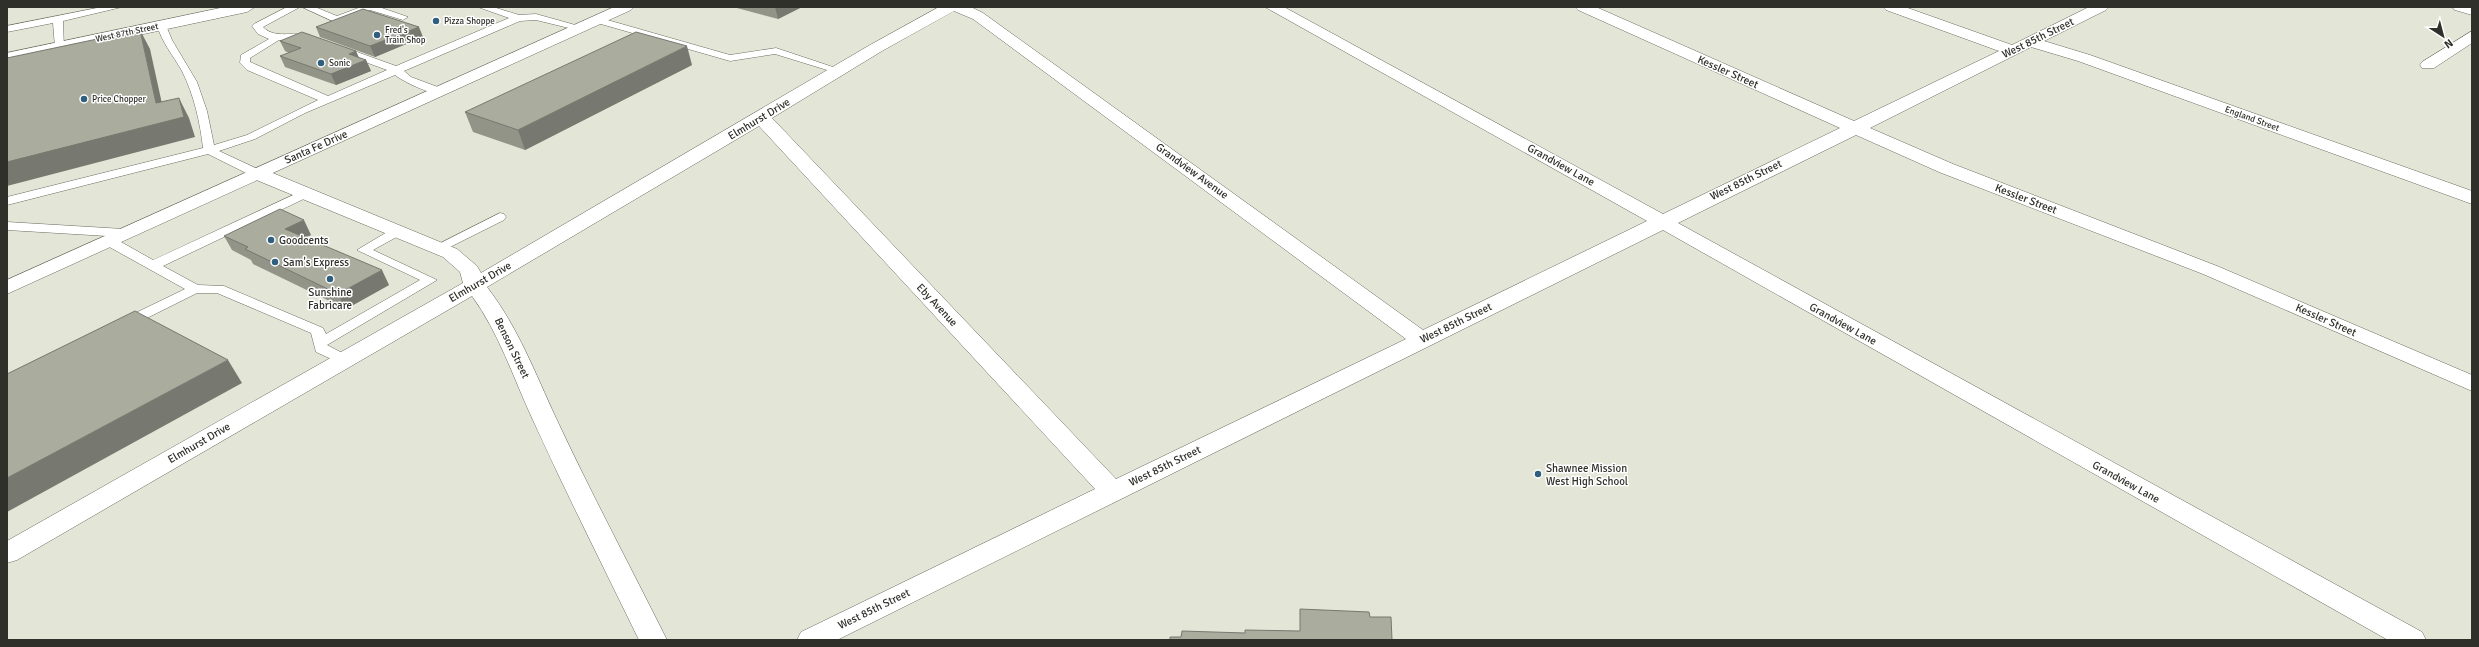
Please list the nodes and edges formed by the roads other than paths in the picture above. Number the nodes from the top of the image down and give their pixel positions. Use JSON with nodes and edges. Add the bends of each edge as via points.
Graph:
{"nodes":[{"id":1,"x":117,"y":7,"type":"edge"},
{"id":2,"x":247,"y":7,"type":"edge"},
{"id":3,"x":296,"y":7,"type":"edge"},
{"id":4,"x":307,"y":7,"type":"edge"},
{"id":5,"x":483,"y":7,"type":"edge"},
{"id":6,"x":545,"y":7,"type":"edge"},
{"id":7,"x":626,"y":7,"type":"edge"},
{"id":8,"x":950,"y":7,"type":"edge"},
{"id":9,"x":958,"y":7,"type":"edge"},
{"id":10,"x":1274,"y":7,"type":"edge"},
{"id":11,"x":1583,"y":7,"type":"edge"},
{"id":12,"x":1891,"y":7,"type":"edge"},
{"id":13,"x":2101,"y":7,"type":"edge"},
{"id":14,"x":2460,"y":7,"type":"edge"},
{"id":15,"x":2472,"y":10,"type":"edge"},
{"id":16,"x":402,"y":17,"type":"dead end"},
{"id":17,"x":536,"y":17,"type":"junction"},
{"id":18,"x":518,"y":18,"type":"junction"},
{"id":19,"x":58,"y":19,"type":"junction"},
{"id":20,"x":589,"y":24,"type":"junction"},
{"id":21,"x":162,"y":25,"type":"junction"},
{"id":22,"x":7,"y":29,"type":"edge"},
{"id":23,"x":2472,"y":36,"type":"edge"},
{"id":24,"x":275,"y":39,"type":"junction"},
{"id":25,"x":316,"y":40,"type":"edge"},
{"id":26,"x":330,"y":46,"type":"edge"},
{"id":27,"x":2021,"y":46,"type":"junction"},
{"id":28,"x":60,"y":47,"type":"junction"},
{"id":29,"x":7,"y":58,"type":"edge"},
{"id":30,"x":2428,"y":65,"type":"dead end"},
{"id":31,"x":396,"y":70,"type":"junction"},
{"id":32,"x":840,"y":71,"type":"junction"},
{"id":33,"x":439,"y":91,"type":"junction"},
{"id":34,"x":329,"y":100,"type":"junction"},
{"id":35,"x":761,"y":117,"type":"junction"},
{"id":36,"x":1854,"y":128,"type":"junction"},
{"id":37,"x":210,"y":150,"type":"junction"},
{"id":38,"x":256,"y":174,"type":"junction"},
{"id":39,"x":306,"y":193,"type":"junction"},
{"id":40,"x":2472,"y":198,"type":"edge"},
{"id":41,"x":7,"y":201,"type":"edge"},
{"id":42,"x":500,"y":217,"type":"dead end"},
{"id":43,"x":1662,"y":221,"type":"junction"},
{"id":44,"x":7,"y":226,"type":"edge"},
{"id":45,"x":398,"y":231,"type":"junction"},
{"id":46,"x":126,"y":233,"type":"junction"},
{"id":47,"x":109,"y":241,"type":"junction"},
{"id":48,"x":437,"y":248,"type":"junction"},
{"id":49,"x":154,"y":265,"type":"junction"},
{"id":50,"x":474,"y":284,"type":"junction"},
{"id":51,"x":7,"y":288,"type":"edge"},
{"id":52,"x":196,"y":289,"type":"junction"},
{"id":53,"x":110,"y":330,"type":"edge"},
{"id":54,"x":1422,"y":340,"type":"junction"},
{"id":55,"x":320,"y":343,"type":"junction"},
{"id":56,"x":345,"y":360,"type":"junction"},
{"id":57,"x":2472,"y":384,"type":"edge"},
{"id":58,"x":1113,"y":492,"type":"junction"},
{"id":59,"x":7,"y":553,"type":"edge"},
{"id":60,"x":653,"y":640,"type":"edge"},
{"id":61,"x":811,"y":640,"type":"edge"},
{"id":62,"x":2412,"y":640,"type":"edge"}],
"edges":[{"from":1,"to":19,"type":"lane"},
{"from":2,"to":21,"type":"street","name":"West 87th Street"},
{"from":3,"to":24,"type":"lane","via":[[257,26],[260,31]]},
{"from":4,"to":16,"type":"lane","via":[[337,20],[369,7]]},
{"from":5,"to":18,"type":"lane"},
{"from":6,"to":17,"type":"lane"},
{"from":7,"to":20,"type":"street","name":"Santa Fe Drive"},
{"from":8,"to":32,"type":"street","name":"Elmhurst Drive"},
{"from":9,"to":54,"type":"street","name":"Grandview Avenue","via":[[984,21]]},
{"from":10,"to":43,"type":"street","name":"Grandview Lane"},
{"from":11,"to":36,"type":"street","name":"Kessler Street"},
{"from":12,"to":27,"type":"street","name":"England Street","via":[[1980,41]]},
{"from":13,"to":27,"type":"street","name":"West 85th Street"},
{"from":14,"to":15,"type":"street"},
{"from":17,"to":18,"type":"lane"},
{"from":17,"to":20,"type":"lane"},
{"from":18,"to":31,"type":"lane"},
{"from":19,"to":22,"type":"lane"},
{"from":19,"to":28,"type":"lane"},
{"from":20,"to":32,"type":"lane","via":[[730,58],[776,51]]},
{"from":20,"to":33,"type":"street","name":"Santa Fe Drive"},
{"from":21,"to":28,"type":"street","name":"West 87th Street"},
{"from":21,"to":37,"type":"lane","via":[[165,40],[188,73]]},
{"from":23,"to":30,"type":"street"},
{"from":24,"to":25,"type":"lane","via":[[294,36]]},
{"from":24,"to":34,"type":"lane","via":[[245,57],[245,63],[251,68]]},
{"from":26,"to":31,"type":"lane"},
{"from":27,"to":36,"type":"street","name":"West 85th Street"},
{"from":27,"to":40,"type":"street","name":"England Street","via":[[2084,58]]},
{"from":28,"to":29,"type":"street","name":"West 87th Street"},
{"from":31,"to":33,"type":"lane","via":[[407,80]]},
{"from":31,"to":34,"type":"lane"},
{"from":32,"to":35,"type":"street","name":"Elmhurst Drive"},
{"from":33,"to":38,"type":"street","name":"Santa Fe Drive"},
{"from":34,"to":37,"type":"lane","via":[[251,136]]},
{"from":35,"to":50,"type":"street","name":"Elmhurst Drive"},
{"from":35,"to":58,"type":"street","name":"Eby Avenue"},
{"from":36,"to":43,"type":"street","name":"West 85th Street"},
{"from":36,"to":57,"type":"street","name":"Kessler Street","via":[[1953,170],[2210,270]]},
{"from":37,"to":38,"type":"lane"},
{"from":37,"to":41,"type":"lane"},
{"from":38,"to":39,"type":"street","name":"Benson Street"},
{"from":38,"to":46,"type":"street","name":"Santa Fe Drive"},
{"from":39,"to":45,"type":"street","name":"Benson Street"},
{"from":39,"to":49,"type":"lane"},
{"from":42,"to":48,"type":"lane"},
{"from":43,"to":54,"type":"street","name":"West 85th Street"},
{"from":43,"to":62,"type":"street","name":"Grandview Lane","via":[[1823,314]]},
{"from":44,"to":46,"type":"lane"},
{"from":45,"to":48,"type":"street","name":"Benson Street"},
{"from":45,"to":55,"type":"lane","via":[[363,250],[430,280]]},
{"from":46,"to":47,"type":"street","name":"Santa Fe Drive"},
{"from":47,"to":49,"type":"lane"},
{"from":47,"to":51,"type":"street","name":"Santa Fe Drive"},
{"from":48,"to":50,"type":"street","name":"Benson Street","via":[[450,252],[470,270]]},
{"from":49,"to":52,"type":"lane"},
{"from":50,"to":56,"type":"street","name":"Elmhurst Drive"},
{"from":50,"to":60,"type":"street","name":"Benson Street","via":[[495,312],[512,345],[544,418]]},
{"from":52,"to":53,"type":"lane"},
{"from":52,"to":55,"type":"lane","via":[[219,289],[318,331]]},
{"from":54,"to":58,"type":"street","name":"West 85th Street"},
{"from":55,"to":56,"type":"lane","via":[[321,349]]},
{"from":56,"to":59,"type":"street","name":"Elmhurst Drive"},
{"from":58,"to":61,"type":"street","name":"West 85th Street"}]}
